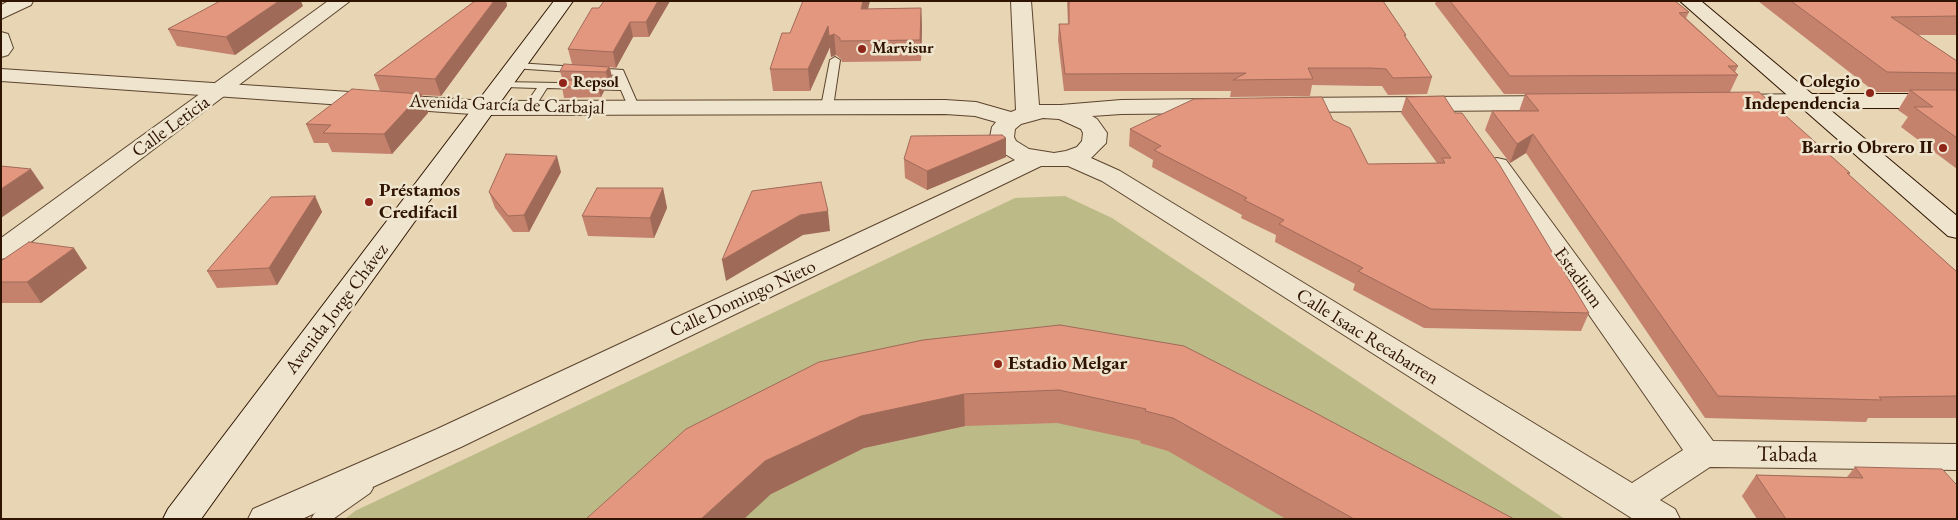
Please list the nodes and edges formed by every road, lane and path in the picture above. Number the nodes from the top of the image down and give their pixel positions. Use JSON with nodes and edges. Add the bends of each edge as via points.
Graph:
{"nodes":[{"id":1,"x":24,"y":1,"type":"edge"},
{"id":2,"x":341,"y":1,"type":"edge"},
{"id":3,"x":564,"y":1,"type":"edge"},
{"id":4,"x":1021,"y":1,"type":"edge"},
{"id":5,"x":1689,"y":1,"type":"edge"},
{"id":6,"x":1,"y":13,"type":"edge"},
{"id":7,"x":1,"y":38,"type":"edge"},
{"id":8,"x":1,"y":50,"type":"edge"},
{"id":9,"x":835,"y":60,"type":"dead end"},
{"id":10,"x":1,"y":75,"type":"edge"},
{"id":11,"x":510,"y":75,"type":"junction"},
{"id":12,"x":544,"y":85,"type":"junction"},
{"id":13,"x":625,"y":87,"type":"junction"},
{"id":14,"x":222,"y":89,"type":"junction"},
{"id":15,"x":1957,"y":101,"type":"edge"},
{"id":16,"x":1708,"y":102,"type":"edge"},
{"id":17,"x":1806,"y":102,"type":"junction"},
{"id":18,"x":1452,"y":103,"type":"junction"},
{"id":19,"x":1580,"y":103,"type":"edge"},
{"id":20,"x":1238,"y":105,"type":"edge"},
{"id":21,"x":1267,"y":105,"type":"edge"},
{"id":22,"x":486,"y":108,"type":"junction"},
{"id":23,"x":529,"y":108,"type":"junction"},
{"id":24,"x":634,"y":108,"type":"junction"},
{"id":25,"x":827,"y":108,"type":"junction"},
{"id":26,"x":1061,"y":112,"type":"junction"},
{"id":27,"x":1020,"y":116,"type":"junction"},
{"id":28,"x":1071,"y":158,"type":"junction"},
{"id":29,"x":1036,"y":159,"type":"junction"},
{"id":30,"x":1957,"y":230,"type":"edge"},
{"id":31,"x":1,"y":251,"type":"edge"},
{"id":32,"x":449,"y":438,"type":"junction"},
{"id":33,"x":1704,"y":454,"type":"junction"},
{"id":34,"x":1957,"y":457,"type":"edge"},
{"id":35,"x":1632,"y":500,"type":"junction"},
{"id":36,"x":192,"y":508,"type":"edge"},
{"id":37,"x":181,"y":519,"type":"edge"},
{"id":38,"x":266,"y":519,"type":"edge"},
{"id":39,"x":320,"y":519,"type":"edge"},
{"id":40,"x":1662,"y":519,"type":"edge"}],
"edges":[{"from":1,"to":6,"type":"street"},
{"from":2,"to":14,"type":"street","name":"Calle Leticia"},
{"from":3,"to":11,"type":"street","name":"Avenida Jorge Chávez"},
{"from":4,"to":27,"type":"street"},
{"from":5,"to":17,"type":"street"},
{"from":7,"to":8,"type":"street"},
{"from":9,"to":25,"type":"lane"},
{"from":10,"to":14,"type":"street","name":"Avenida García de Carbajal"},
{"from":11,"to":12,"type":"lane"},
{"from":11,"to":13,"type":"lane","via":[[619,72]]},
{"from":11,"to":22,"type":"street","name":"Avenida Jorge Chávez"},
{"from":12,"to":13,"type":"lane"},
{"from":12,"to":23,"type":"lane"},
{"from":13,"to":24,"type":"lane"},
{"from":14,"to":22,"type":"street","name":"Avenida García de Carbajal"},
{"from":14,"to":31,"type":"street","name":"Calle Leticia"},
{"from":15,"to":17,"type":"street"},
{"from":16,"to":17,"type":"street"},
{"from":17,"to":30,"type":"street"},
{"from":18,"to":19,"type":"street"},
{"from":18,"to":21,"type":"street"},
{"from":18,"to":33,"type":"street","name":"Estadium"},
{"from":20,"to":26,"type":"street","via":[[1121,106]]},
{"from":22,"to":23,"type":"street","name":"Avenida García de Carbajal"},
{"from":22,"to":36,"type":"street","name":"Avenida Jorge Chávez"},
{"from":23,"to":24,"type":"street","name":"Avenida García de Carbajal"},
{"from":24,"to":25,"type":"street","name":"Avenida García de Carbajal"},
{"from":25,"to":27,"type":"street","name":"Avenida García de Carbajal","via":[[945,107]]},
{"from":26,"to":27,"type":"street","name":"Avenida García de Carbajal","via":[[1043,111]]},
{"from":26,"to":28,"type":"street","via":[[1089,124],[1095,133],[1094,143],[1085,152]]},
{"from":27,"to":29,"type":"street","via":[[1004,127],[1002,137],[1020,154]]},
{"from":28,"to":29,"type":"street"},
{"from":28,"to":35,"type":"street","name":"Calle Isaac Recabarren","via":[[1111,176]]},
{"from":29,"to":32,"type":"street","name":"Calle Domingo Nieto"},
{"from":32,"to":38,"type":"street","name":"Calle Domingo Nieto"},
{"from":32,"to":39,"type":"lane","name":"Calle Domingo Nieto","via":[[342,502]]},
{"from":33,"to":34,"type":"street","name":"Tabada"},
{"from":33,"to":35,"type":"street"},
{"from":35,"to":40,"type":"street","name":"Calle Isaac Recabarren"},
{"from":36,"to":37,"type":"street","name":"Avenida Jorge Chávez"}]}
